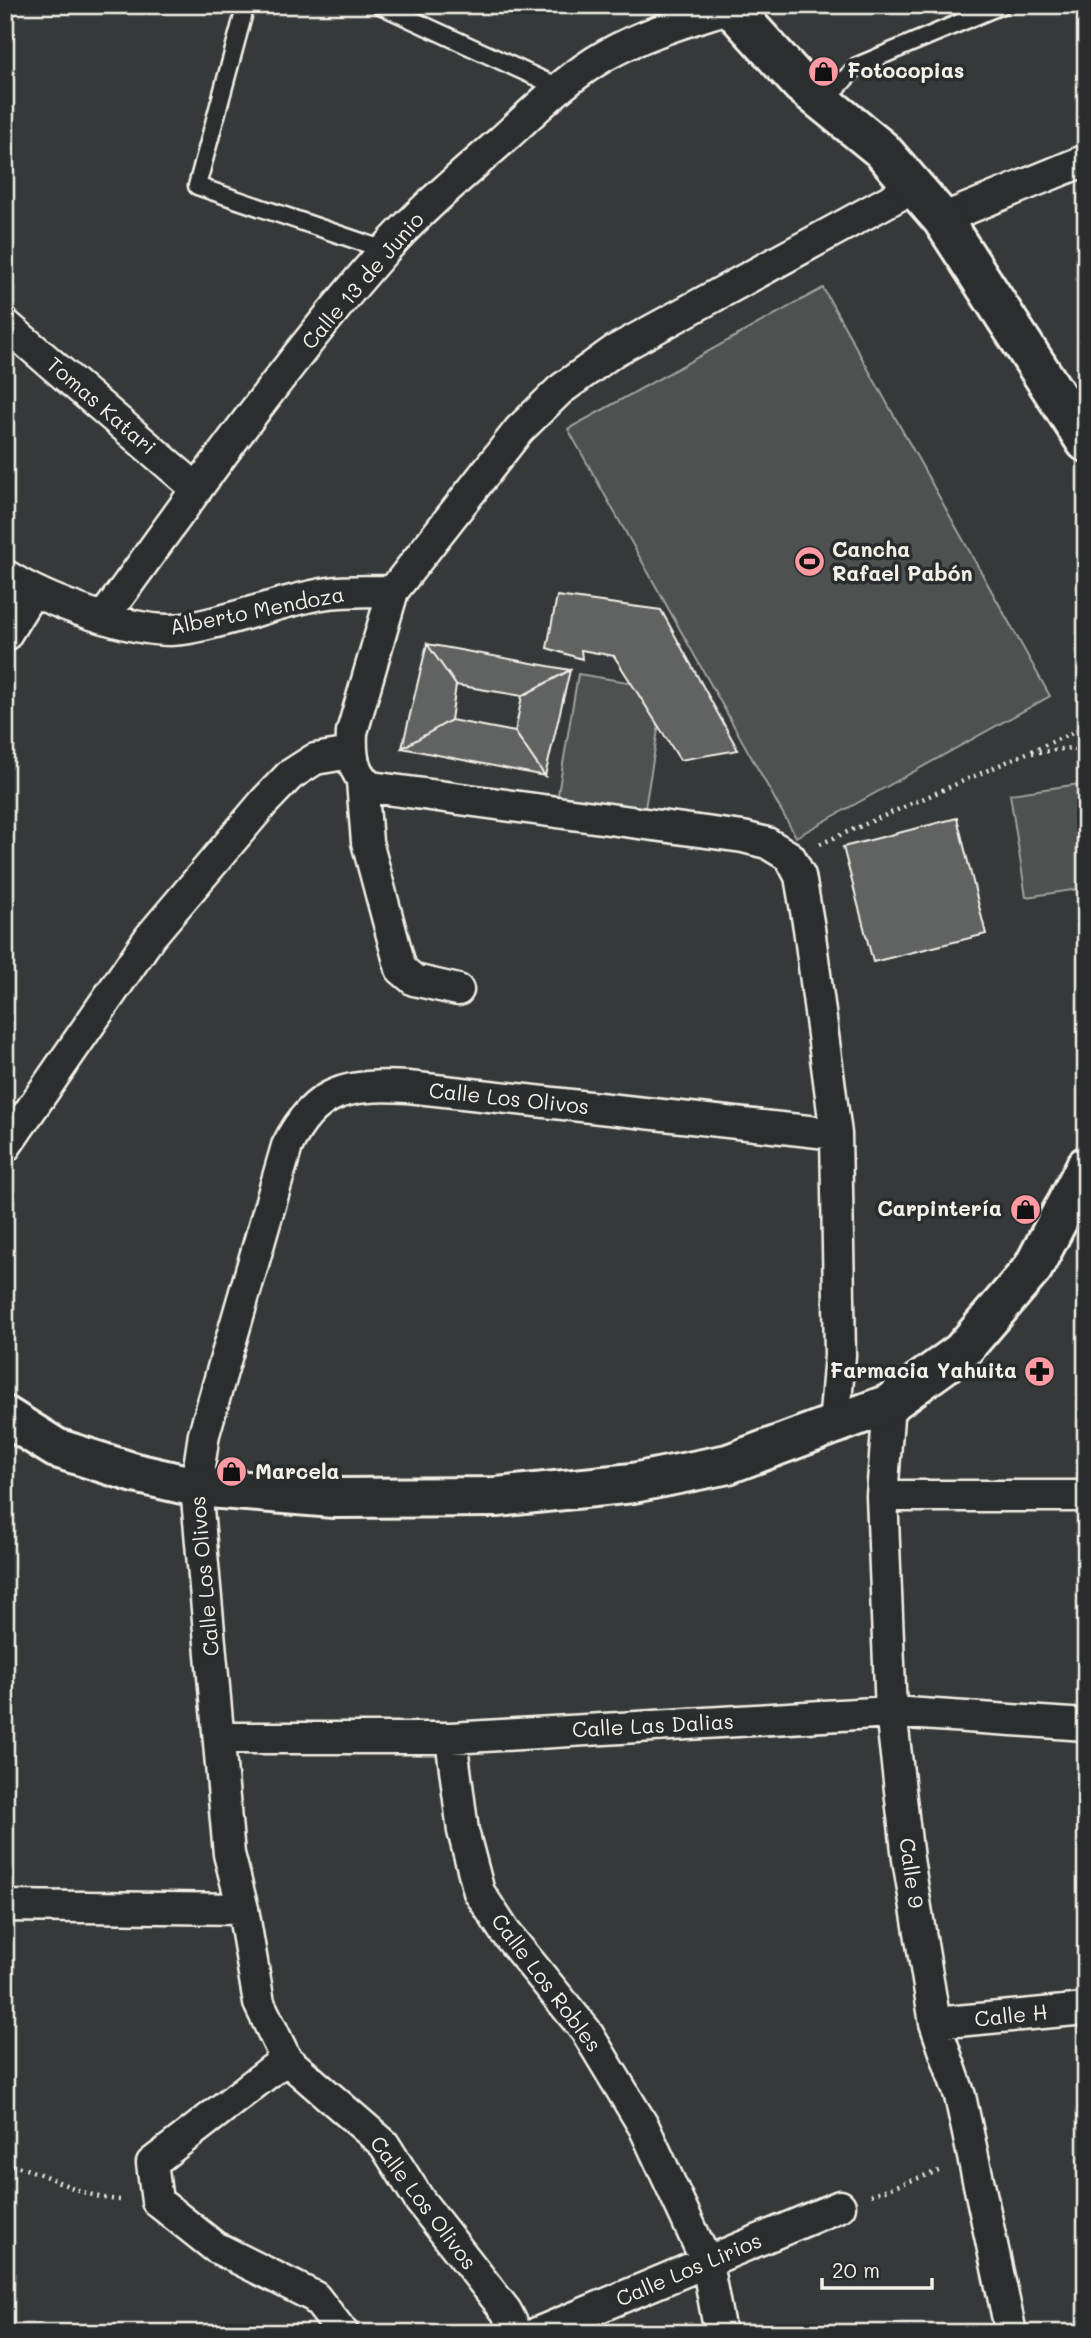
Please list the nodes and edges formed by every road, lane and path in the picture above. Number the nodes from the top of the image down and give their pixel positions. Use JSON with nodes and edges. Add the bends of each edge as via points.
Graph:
{"nodes":[{"id":1,"x":246,"y":5,"type":"edge"},
{"id":2,"x":380,"y":5,"type":"edge"},
{"id":3,"x":1002,"y":5,"type":"edge"},
{"id":4,"x":729,"y":6,"type":"edge"},
{"id":5,"x":560,"y":88,"type":"junction"},
{"id":6,"x":825,"y":101,"type":"junction"},
{"id":7,"x":1086,"y":160,"type":"edge"},
{"id":8,"x":914,"y":187,"type":"junction"},
{"id":9,"x":942,"y":219,"type":"junction"},
{"id":10,"x":385,"y":250,"type":"junction"},
{"id":11,"x":5,"y":324,"type":"edge"},
{"id":12,"x":1086,"y":442,"type":"edge"},
{"id":13,"x":197,"y":489,"type":"junction"},
{"id":14,"x":5,"y":575,"type":"edge"},
{"id":15,"x":393,"y":591,"type":"junction"},
{"id":16,"x":32,"y":592,"type":"junction"},
{"id":17,"x":104,"y":617,"type":"junction"},
{"id":18,"x":5,"y":636,"type":"edge"},
{"id":19,"x":1086,"y":727,"type":"edge"},
{"id":20,"x":351,"y":753,"type":"junction"},
{"id":21,"x":1025,"y":754,"type":"junction"},
{"id":22,"x":1086,"y":755,"type":"edge"},
{"id":23,"x":362,"y":781,"type":"junction"},
{"id":24,"x":790,"y":857,"type":"junction"},
{"id":25,"x":458,"y":990,"type":"dead end"},
{"id":26,"x":836,"y":1134,"type":"junction"},
{"id":27,"x":5,"y":1147,"type":"edge"},
{"id":28,"x":1086,"y":1166,"type":"edge"},
{"id":29,"x":889,"y":1404,"type":"junction"},
{"id":30,"x":5,"y":1416,"type":"edge"},
{"id":31,"x":834,"y":1426,"type":"junction"},
{"id":32,"x":196,"y":1487,"type":"junction"},
{"id":33,"x":882,"y":1496,"type":"junction"},
{"id":34,"x":1086,"y":1496,"type":"edge"},
{"id":35,"x":891,"y":1712,"type":"junction"},
{"id":36,"x":1086,"y":1725,"type":"edge"},
{"id":37,"x":221,"y":1738,"type":"junction"},
{"id":38,"x":451,"y":1738,"type":"junction"},
{"id":39,"x":5,"y":1906,"type":"edge"},
{"id":40,"x":243,"y":1909,"type":"junction"},
{"id":41,"x":1086,"y":2009,"type":"edge"},
{"id":42,"x":935,"y":2023,"type":"junction"},
{"id":43,"x":286,"y":2059,"type":"junction"},
{"id":44,"x":973,"y":2158,"type":"junction"},
{"id":45,"x":5,"y":2164,"type":"edge"},
{"id":46,"x":157,"y":2201,"type":"junction"},
{"id":47,"x":840,"y":2206,"type":"joint"},
{"id":48,"x":707,"y":2263,"type":"junction"},
{"id":49,"x":343,"y":2333,"type":"edge"},
{"id":50,"x":517,"y":2333,"type":"edge"},
{"id":51,"x":537,"y":2333,"type":"edge"},
{"id":52,"x":720,"y":2333,"type":"edge"},
{"id":53,"x":1011,"y":2333,"type":"edge"}],
"edges":[{"from":1,"to":10,"type":"lane","via":[[197,186]]},
{"from":2,"to":5,"type":"lane"},
{"from":3,"to":6,"type":"lane","via":[[857,66]]},
{"from":4,"to":5,"type":"street","name":"Calle 13 de Junio","via":[[605,55]]},
{"from":4,"to":6,"type":"main road","via":[[801,83]]},
{"from":5,"to":10,"type":"street","name":"Calle 13 de Junio"},
{"from":6,"to":8,"type":"main road","via":[[882,150]]},
{"from":7,"to":9,"type":"street"},
{"from":8,"to":9,"type":"main road"},
{"from":8,"to":15,"type":"street","via":[[614,351],[560,390],[519,430]]},
{"from":9,"to":12,"type":"main road"},
{"from":10,"to":13,"type":"street","name":"Calle 13 de Junio"},
{"from":11,"to":13,"type":"street","name":"Tomas Katari"},
{"from":13,"to":17,"type":"street","name":"Calle 13 de Junio"},
{"from":14,"to":16,"type":"street","name":"Alberto Mendoza"},
{"from":15,"to":17,"type":"street","name":"Alberto Mendoza","via":[[329,593],[181,629],[159,630]]},
{"from":15,"to":20,"type":"street","via":[[352,732]]},
{"from":16,"to":17,"type":"street","name":"Alberto Mendoza"},
{"from":16,"to":18,"type":"street"},
{"from":19,"to":21,"type":"path"},
{"from":20,"to":23,"type":"street"},
{"from":20,"to":27,"type":"street","via":[[315,759],[290,775],[265,801],[150,937]]},
{"from":21,"to":22,"type":"path","via":[[1070,748]]},
{"from":21,"to":24,"type":"path"},
{"from":23,"to":24,"type":"street","via":[[384,789],[743,837],[767,843]]},
{"from":23,"to":25,"type":"street","via":[[367,842],[401,969],[414,980]]},
{"from":24,"to":26,"type":"street","via":[[800,876],[809,928]]},
{"from":26,"to":31,"type":"street","via":[[840,1355]]},
{"from":26,"to":32,"type":"street","name":"Calle Los Olivos","via":[[408,1087],[365,1085],[331,1094],[299,1121],[287,1146],[204,1434]]},
{"from":28,"to":29,"type":"main road","via":[[1033,1268],[961,1352]]},
{"from":29,"to":31,"type":"main road"},
{"from":29,"to":33,"type":"street","name":"Calle 9"},
{"from":30,"to":32,"type":"main road","via":[[55,1448]]},
{"from":31,"to":32,"type":"main road","via":[[728,1464],[633,1483],[511,1495],[334,1498]]},
{"from":32,"to":37,"type":"street","name":"Calle Los Olivos"},
{"from":33,"to":34,"type":"street"},
{"from":33,"to":35,"type":"street","name":"Calle 9"},
{"from":35,"to":36,"type":"street","name":"Calle Las Dalias"},
{"from":35,"to":38,"type":"street","name":"Calle Las Dalias"},
{"from":35,"to":42,"type":"street","name":"Calle 9","via":[[908,1859]]},
{"from":37,"to":38,"type":"street","name":"Calle Las Dalias"},
{"from":37,"to":40,"type":"street","name":"Calle Los Olivos","via":[[229,1854]]},
{"from":38,"to":48,"type":"street","name":"Calle Los Robles","via":[[463,1831],[479,1892],[505,1932],[586,2031],[644,2127]]},
{"from":39,"to":40,"type":"street"},
{"from":40,"to":43,"type":"street","name":"Calle Los Olivos","via":[[259,2003]]},
{"from":41,"to":42,"type":"street","name":"Calle H"},
{"from":42,"to":44,"type":"street","name":"Calle 9","via":[[960,2096]]},
{"from":43,"to":46,"type":"street","via":[[152,2163]]},
{"from":43,"to":50,"type":"street","name":"Calle Los Olivos","via":[[384,2144],[420,2202],[506,2311]]},
{"from":44,"to":47,"type":"path"},
{"from":44,"to":53,"type":"street","name":"Calle 9"},
{"from":45,"to":46,"type":"path","via":[[47,2176],[98,2200]]},
{"from":46,"to":49,"type":"street","via":[[215,2246],[315,2297]]},
{"from":47,"to":48,"type":"street","name":"Calle Los Lirios"},
{"from":48,"to":51,"type":"street","name":"Calle Los Lirios"},
{"from":48,"to":52,"type":"street","name":"Calle Los Robles"}]}
